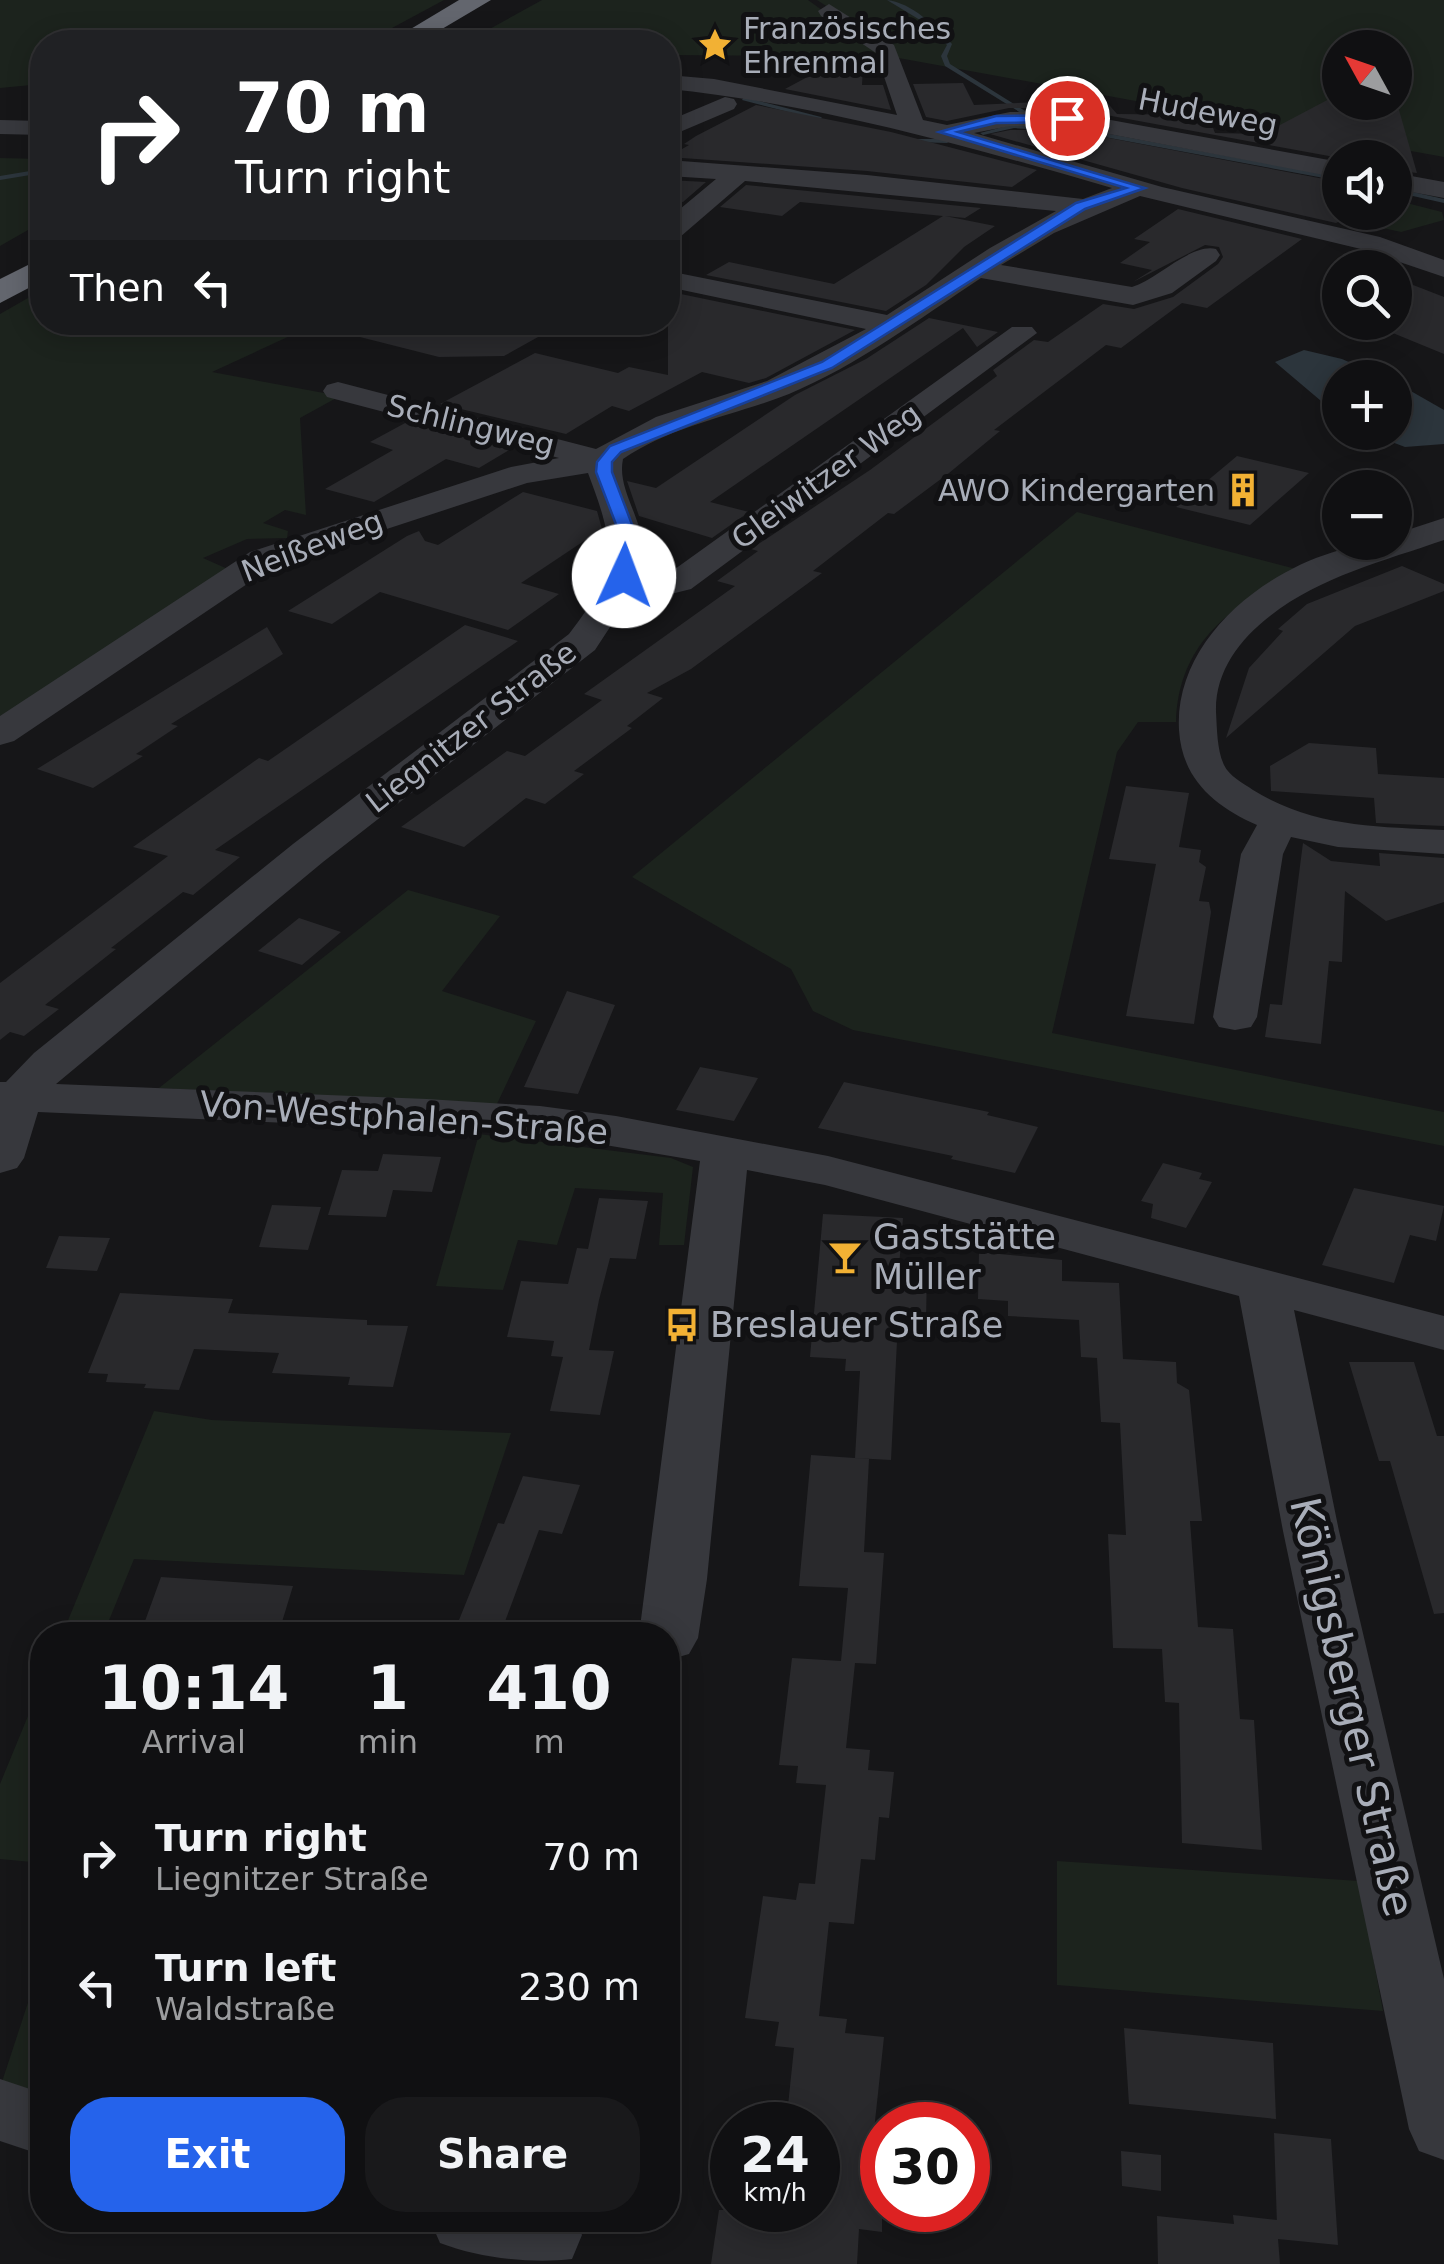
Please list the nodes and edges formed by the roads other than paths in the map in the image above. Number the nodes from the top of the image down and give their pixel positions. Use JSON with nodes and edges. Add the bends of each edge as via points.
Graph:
{"nodes":[{"id":1,"x":487,"y":4,"type":"edge"},
{"id":2,"x":829,"y":11,"type":"dead end"},
{"id":3,"x":429,"y":30,"type":"edge"},
{"id":4,"x":453,"y":30,"type":"edge"},
{"id":5,"x":680,"y":83,"type":"edge"},
{"id":6,"x":725,"y":104,"type":"dead end"},
{"id":7,"x":680,"y":125,"type":"edge"},
{"id":8,"x":913,"y":126,"type":"junction"},
{"id":9,"x":0,"y":127,"type":"edge"},
{"id":10,"x":30,"y":128,"type":"edge"},
{"id":11,"x":944,"y":132,"type":"junction"},
{"id":12,"x":1322,"y":167,"type":"edge"},
{"id":13,"x":680,"y":169,"type":"edge"},
{"id":14,"x":739,"y":173,"type":"junction"},
{"id":15,"x":1412,"y":184,"type":"edge"},
{"id":16,"x":1139,"y":188,"type":"junction"},
{"id":17,"x":1444,"y":190,"type":"edge"},
{"id":18,"x":1081,"y":206,"type":"junction"},
{"id":19,"x":680,"y":223,"type":"edge"},
{"id":20,"x":1426,"y":239,"type":"dead end"},
{"id":21,"x":1392,"y":249,"type":"junction"},
{"id":22,"x":1206,"y":255,"type":"dead end"},
{"id":23,"x":27,"y":258,"type":"edge"},
{"id":24,"x":1444,"y":268,"type":"edge"},
{"id":25,"x":979,"y":269,"type":"junction"},
{"id":26,"x":680,"y":281,"type":"edge"},
{"id":27,"x":0,"y":293,"type":"edge"},
{"id":28,"x":891,"y":325,"type":"junction"},
{"id":29,"x":1022,"y":333,"type":"dead end"},
{"id":30,"x":338,"y":391,"type":"dead end"},
{"id":31,"x":604,"y":462,"type":"junction"},
{"id":32,"x":1435,"y":539,"type":"edge"},
{"id":33,"x":619,"y":587,"type":"junction"},
{"id":34,"x":0,"y":732,"type":"edge"},
{"id":35,"x":1279,"y":822,"type":"junction"},
{"id":36,"x":1444,"y":842,"type":"edge"},
{"id":37,"x":1234,"y":1016,"type":"dead end"},
{"id":38,"x":10,"y":1096,"type":"edge"},
{"id":39,"x":725,"y":1150,"type":"junction"},
{"id":40,"x":1,"y":1156,"type":"edge"},
{"id":41,"x":1263,"y":1285,"type":"junction"},
{"id":42,"x":1444,"y":1332,"type":"edge"},
{"id":43,"x":670,"y":1622,"type":"edge"},
{"id":44,"x":0,"y":2110,"type":"edge"},
{"id":45,"x":30,"y":2120,"type":"edge"},
{"id":46,"x":1444,"y":2128,"type":"edge"},
{"id":47,"x":513,"y":2232,"type":"edge"},
{"id":48,"x":544,"y":2240,"type":"edge"}],
"edges":[{"from":1,"to":3,"type":"highway"},
{"from":1,"to":4,"type":"highway"},
{"from":2,"to":8,"type":"street","via":[[886,50]]},
{"from":5,"to":8,"type":"street"},
{"from":6,"to":7,"type":"street"},
{"from":8,"to":11,"type":"street"},
{"from":9,"to":10,"type":"street"},
{"from":11,"to":12,"type":"street","name":"Hudeweg","via":[[996,120],[1067,118]]},
{"from":11,"to":16,"type":"street"},
{"from":13,"to":14,"type":"street"},
{"from":14,"to":18,"type":"street"},
{"from":14,"to":19,"type":"street"},
{"from":15,"to":17,"type":"street"},
{"from":16,"to":18,"type":"street"},
{"from":16,"to":21,"type":"street"},
{"from":18,"to":25,"type":"street"},
{"from":20,"to":21,"type":"street"},
{"from":21,"to":24,"type":"street"},
{"from":22,"to":25,"type":"street","via":[[1162,287],[1133,296]]},
{"from":23,"to":27,"type":"highway"},
{"from":25,"to":28,"type":"street"},
{"from":26,"to":28,"type":"street"},
{"from":28,"to":31,"type":"street","via":[[815,371],[640,437]]},
{"from":29,"to":33,"type":"street","name":"Gleiwitzer Weg","via":[[679,582]]},
{"from":30,"to":31,"type":"street","name":"Schlingweg"},
{"from":31,"to":33,"type":"street","name":"Liegnitzer Straße","via":[[627,541]]},
{"from":31,"to":34,"type":"street","name":"Neißeweg","via":[[522,474],[262,560]]},
{"from":32,"to":35,"type":"street","via":[[1350,560],[1298,583],[1241,622],[1204,670],[1198,694],[1205,767],[1218,783]]},
{"from":33,"to":38,"type":"street","name":"Liegnitzer Straße","via":[[570,654],[308,854]]},
{"from":35,"to":36,"type":"street","via":[[1331,835]]},
{"from":35,"to":37,"type":"street","via":[[1262,854]]},
{"from":38,"to":39,"type":"street","name":"Von-Westphalen-Straße","via":[[540,1120]]},
{"from":38,"to":40,"type":"street"},
{"from":39,"to":41,"type":"street","name":"Von-Westphalen-Straße","via":[[874,1182]]},
{"from":39,"to":43,"type":"street"},
{"from":41,"to":42,"type":"street","name":"Von-Westphalen-Straße"},
{"from":41,"to":46,"type":"street","name":"Königsberger Straße","via":[[1310,1531]]},
{"from":44,"to":45,"type":"street"},
{"from":47,"to":48,"type":"street"}]}
